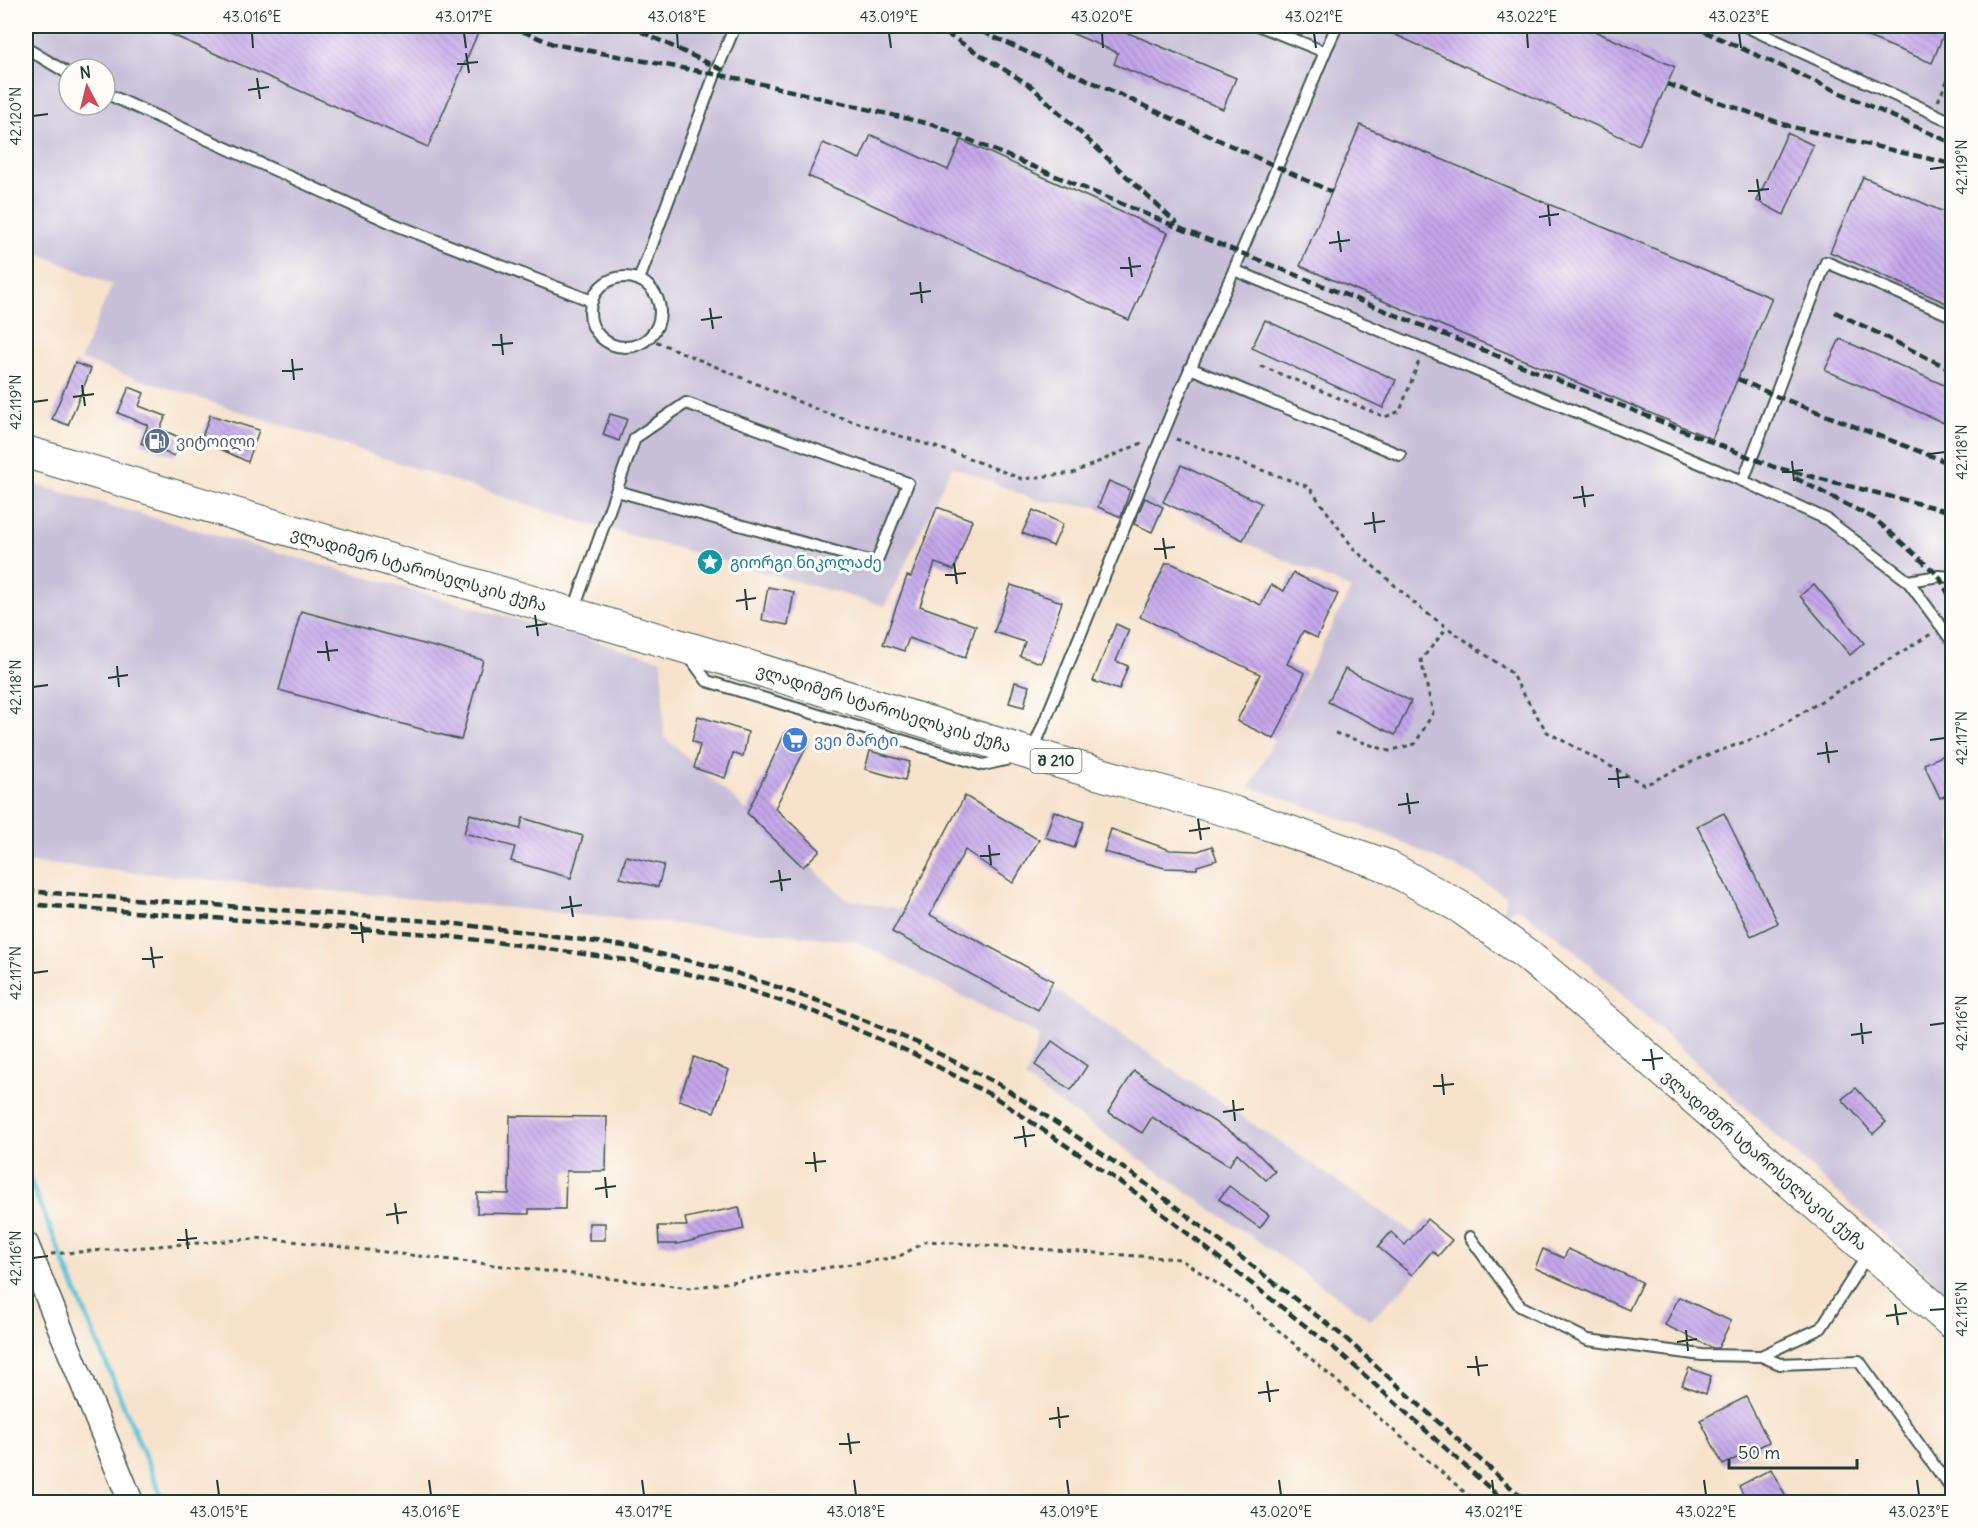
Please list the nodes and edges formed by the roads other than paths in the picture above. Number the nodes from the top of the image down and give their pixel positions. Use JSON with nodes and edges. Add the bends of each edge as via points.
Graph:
{"nodes":[{"id":1,"x":735,"y":26,"type":"edge"},
{"id":2,"x":1260,"y":26,"type":"edge"},
{"id":3,"x":1337,"y":26,"type":"edge"},
{"id":4,"x":1745,"y":26,"type":"edge"},
{"id":5,"x":26,"y":48,"type":"edge"},
{"id":6,"x":1325,"y":52,"type":"junction"},
{"id":7,"x":57,"y":67,"type":"edge"},
{"id":8,"x":117,"y":98,"type":"edge"},
{"id":9,"x":1953,"y":122,"type":"edge"},
{"id":10,"x":1234,"y":270,"type":"junction"},
{"id":11,"x":639,"y":280,"type":"junction"},
{"id":12,"x":592,"y":301,"type":"junction"},
{"id":13,"x":1953,"y":316,"type":"edge"},
{"id":14,"x":1190,"y":368,"type":"junction"},
{"id":15,"x":26,"y":452,"type":"edge"},
{"id":16,"x":1400,"y":455,"type":"dead end"},
{"id":17,"x":1743,"y":481,"type":"junction"},
{"id":18,"x":616,"y":491,"type":"junction"},
{"id":19,"x":1953,"y":577,"type":"edge"},
{"id":20,"x":1908,"y":581,"type":"junction"},
{"id":21,"x":572,"y":614,"type":"junction"},
{"id":22,"x":1953,"y":641,"type":"edge"},
{"id":23,"x":681,"y":646,"type":"junction"},
{"id":24,"x":814,"y":698,"type":"junction"},
{"id":25,"x":786,"y":705,"type":"junction"},
{"id":26,"x":833,"y":719,"type":"junction"},
{"id":27,"x":1031,"y":753,"type":"junction"},
{"id":28,"x":1470,"y":1236,"type":"dead end"},
{"id":29,"x":1869,"y":1251,"type":"junction"},
{"id":30,"x":28,"y":1252,"type":"edge"},
{"id":31,"x":1953,"y":1323,"type":"edge"},
{"id":32,"x":1761,"y":1356,"type":"junction"},
{"id":33,"x":1953,"y":1490,"type":"edge"},
{"id":34,"x":131,"y":1503,"type":"edge"}],
"edges":[{"from":1,"to":11,"type":"lane"},
{"from":2,"to":6,"type":"lane"},
{"from":3,"to":6,"type":"lane"},
{"from":4,"to":9,"type":"lane"},
{"from":5,"to":7,"type":"lane"},
{"from":6,"to":10,"type":"lane"},
{"from":8,"to":12,"type":"lane","via":[[396,225]]},
{"from":10,"to":14,"type":"lane"},
{"from":10,"to":17,"type":"lane"},
{"from":11,"to":12,"type":"lane","via":[[612,279],[597,291]]},
{"from":11,"to":12,"type":"lane","via":[[658,300],[660,314],[648,338],[638,344],[616,345],[597,333],[590,312]]},
{"from":13,"to":17,"type":"lane","via":[[1826,262]]},
{"from":14,"to":16,"type":"lane"},
{"from":14,"to":27,"type":"lane"},
{"from":15,"to":21,"type":"main road","name":"ვლადიმერ სტაროსელსკის ქუჩა","number":"შ 210"},
{"from":17,"to":20,"type":"lane","via":[[1826,519]]},
{"from":18,"to":18,"type":"lane","via":[[876,563],[908,483],[686,404],[635,438]]},
{"from":18,"to":21,"type":"lane"},
{"from":19,"to":20,"type":"lane"},
{"from":20,"to":22,"type":"lane"},
{"from":21,"to":23,"type":"main road","name":"ვლადიმერ სტაროსელსკის ქუჩა","number":"შ 210"},
{"from":23,"to":24,"type":"main road","name":"ვლადიმერ სტაროსელსკის ქუჩა","number":"შ 210"},
{"from":23,"to":25,"type":"lane","via":[[707,681]]},
{"from":24,"to":25,"type":"lane"},
{"from":24,"to":26,"type":"lane"},
{"from":24,"to":27,"type":"main road","name":"ვლადიმერ სტაროსელსკის ქუჩა","number":"შ 210"},
{"from":25,"to":26,"type":"lane"},
{"from":26,"to":27,"type":"lane","via":[[983,765]]},
{"from":27,"to":29,"type":"main road","name":"ვლადიმერ სტაროსელსკის ქუჩა","number":"შ 210","via":[[1236,813],[1385,865],[1460,907],[1526,954]]},
{"from":28,"to":32,"type":"lane","via":[[1520,1306],[1587,1340],[1702,1355]]},
{"from":29,"to":31,"type":"main road","name":"ვლადიმერ სტაროსელსკის ქუჩა","number":"შ 210"},
{"from":29,"to":32,"type":"lane","via":[[1821,1328]]},
{"from":30,"to":34,"type":"street"},
{"from":32,"to":33,"type":"lane","via":[[1780,1364],[1858,1361]]}]}
